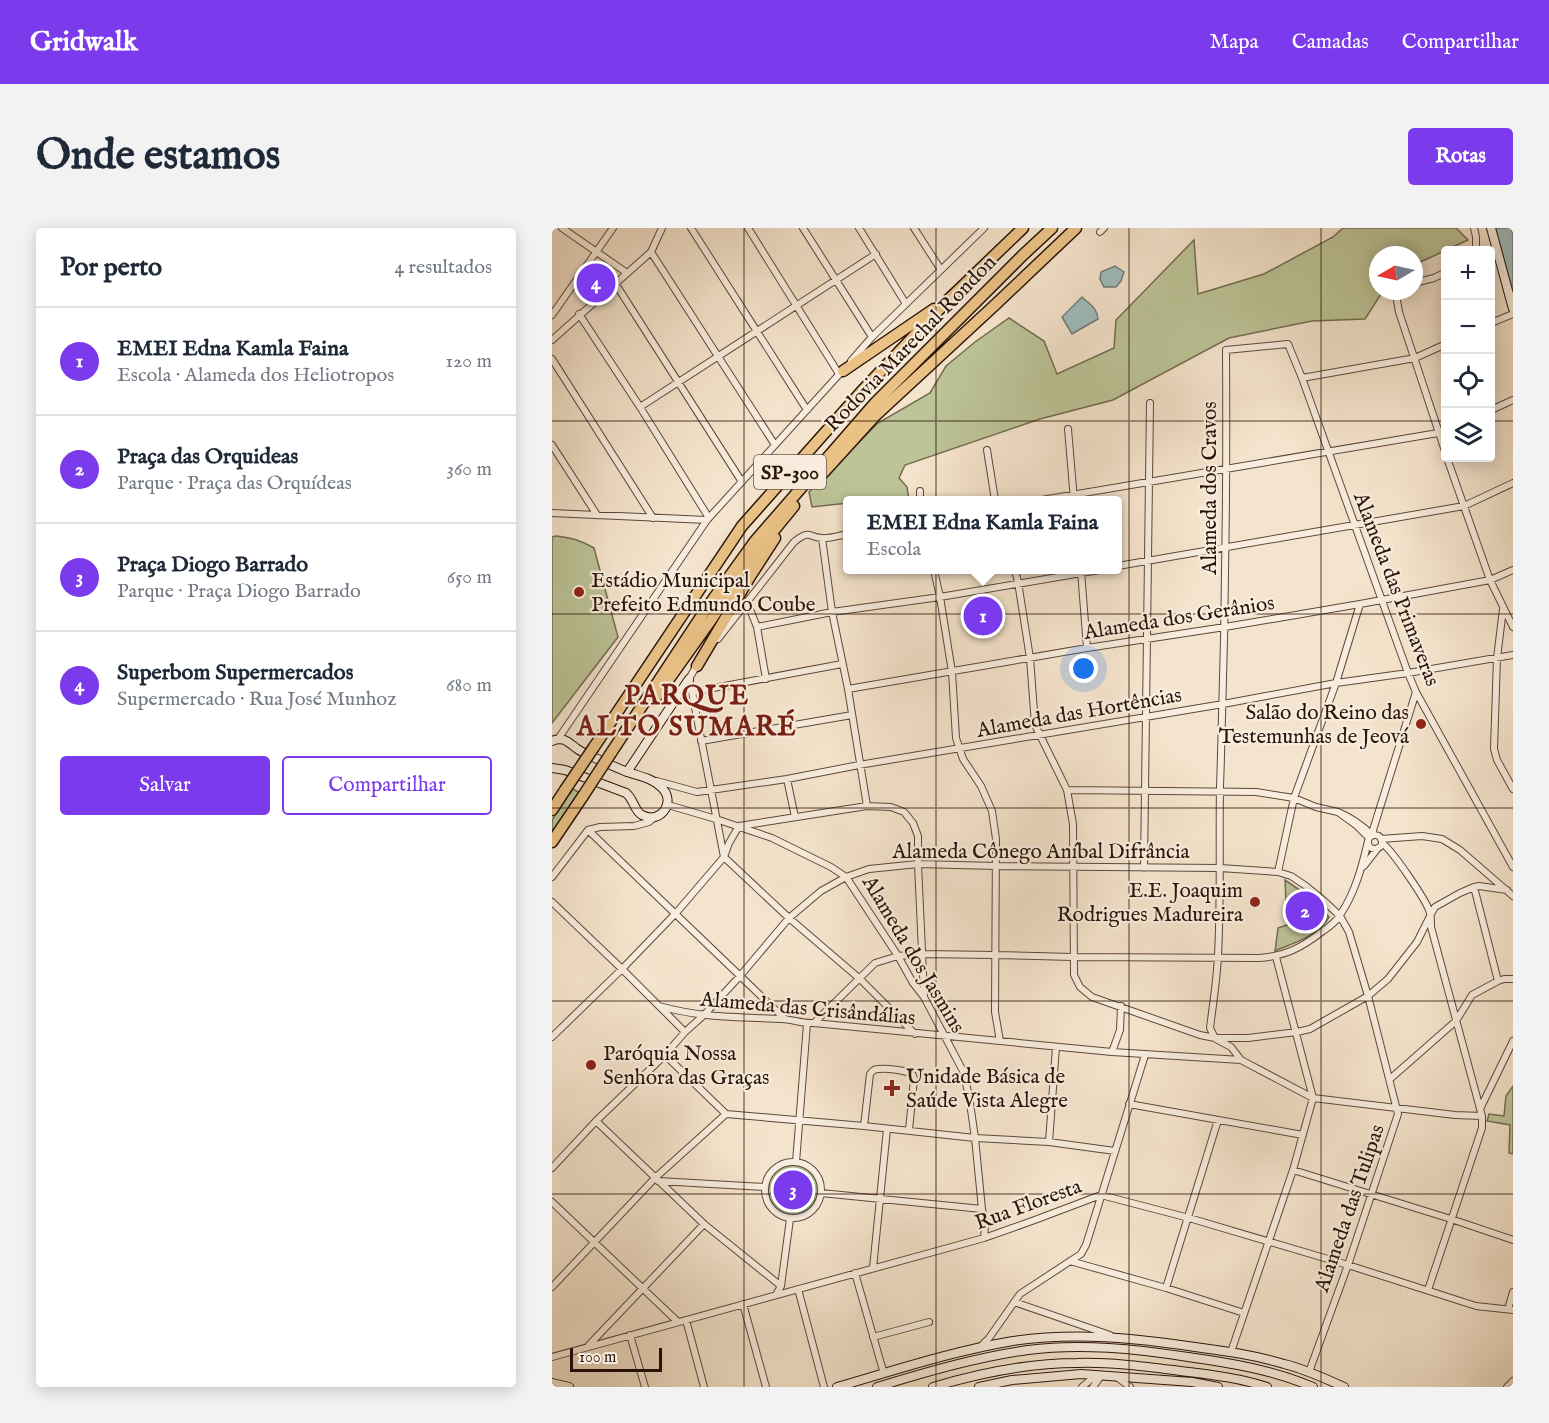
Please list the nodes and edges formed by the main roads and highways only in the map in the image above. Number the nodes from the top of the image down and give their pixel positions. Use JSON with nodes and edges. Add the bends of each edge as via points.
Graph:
{"nodes":[{"id":1,"x":1023,"y":228,"type":"edge"},
{"id":2,"x":1052,"y":228,"type":"edge"},
{"id":3,"x":1076,"y":228,"type":"edge"},
{"id":4,"x":949,"y":299,"type":"junction"},
{"id":5,"x":841,"y":373,"type":"road end"},
{"id":6,"x":806,"y":493,"type":"junction"},
{"id":7,"x":697,"y":666,"type":"road end"},
{"id":8,"x":623,"y":734,"type":"junction"},
{"id":9,"x":552,"y":810,"type":"edge"},
{"id":10,"x":552,"y":842,"type":"edge"}],
"edges":[{"from":1,"to":4,"type":"highway","name":"Rodovia Marechal Rondon","number":"SP-300"},
{"from":2,"to":8,"type":"highway","name":"Rodovia Marechal Rondon","number":"SP-300","via":[[875,403],[755,541]]},
{"from":3,"to":6,"type":"highway","via":[[876,415]]},
{"from":4,"to":5,"type":"highway","number":"SP-300"},
{"from":4,"to":9,"type":"highway","name":"Rodovia Marechal Rondon","number":"SP-300","bridge":true,"via":[[742,526]]},
{"from":6,"to":7,"type":"highway"},
{"from":6,"to":8,"type":"highway","via":[[758,550],[663,687]]},
{"from":8,"to":10,"type":"highway","name":"Rodovia Marechal Rondon","number":"SP-300","bridge":true}]}
